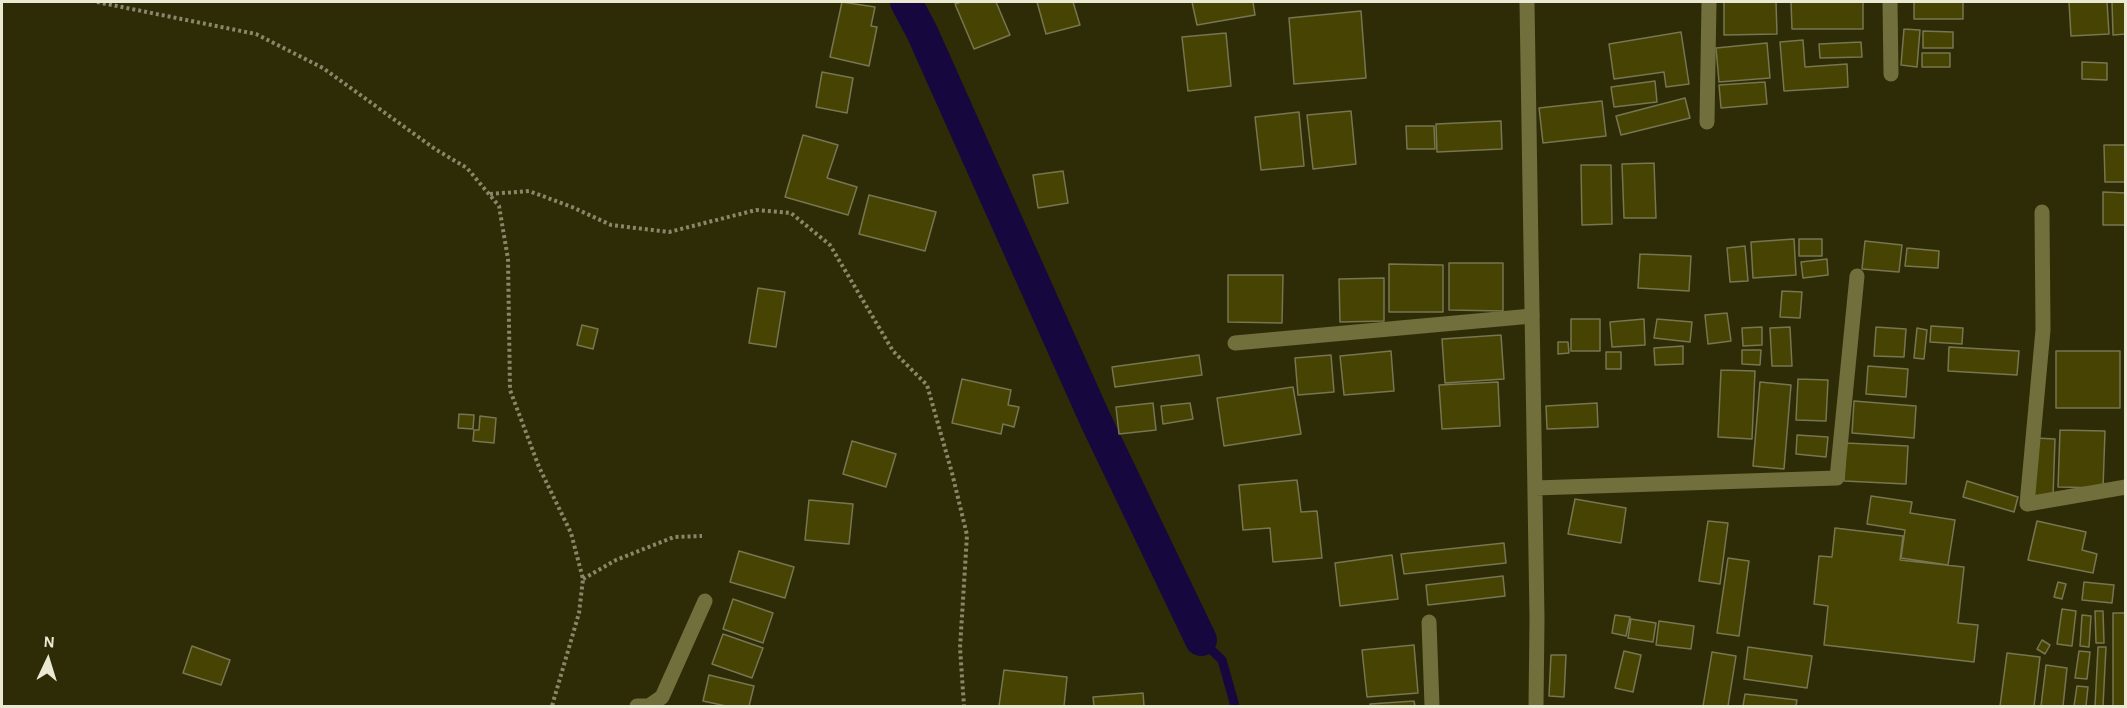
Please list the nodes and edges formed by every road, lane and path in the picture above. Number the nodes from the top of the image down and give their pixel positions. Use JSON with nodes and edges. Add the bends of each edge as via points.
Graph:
{"nodes":[{"id":1,"x":97,"y":2,"type":"edge"},
{"id":2,"x":1527,"y":2,"type":"edge"},
{"id":3,"x":1709,"y":2,"type":"edge"},
{"id":4,"x":1890,"y":2,"type":"edge"},
{"id":5,"x":1891,"y":75,"type":"dead end"},
{"id":6,"x":1707,"y":122,"type":"dead end"},
{"id":7,"x":490,"y":194,"type":"junction"},
{"id":8,"x":2042,"y":212,"type":"dead end"},
{"id":9,"x":1857,"y":276,"type":"dead end"},
{"id":10,"x":1532,"y":316,"type":"junction"},
{"id":11,"x":1235,"y":343,"type":"dead end"},
{"id":12,"x":2126,"y":487,"type":"edge"},
{"id":13,"x":1535,"y":488,"type":"junction"},
{"id":14,"x":702,"y":536,"type":"dead end"},
{"id":15,"x":583,"y":579,"type":"junction"},
{"id":16,"x":705,"y":601,"type":"dead end"},
{"id":17,"x":1429,"y":622,"type":"dead end"},
{"id":18,"x":552,"y":706,"type":"edge"},
{"id":19,"x":637,"y":706,"type":"edge"},
{"id":20,"x":964,"y":706,"type":"edge"},
{"id":21,"x":1432,"y":706,"type":"edge"},
{"id":22,"x":1536,"y":706,"type":"edge"}],
"edges":[{"from":1,"to":7,"type":"path","via":[[256,34],[323,68],[435,150],[467,168]]},
{"from":2,"to":10,"type":"street"},
{"from":3,"to":6,"type":"street"},
{"from":4,"to":5,"type":"street"},
{"from":7,"to":15,"type":"path","via":[[499,206],[508,259],[510,390],[539,467],[571,533]]},
{"from":7,"to":20,"type":"path","via":[[529,191],[611,225],[669,232],[756,210],[791,213],[830,245],[893,351],[927,385],[967,535],[960,648]]},
{"from":8,"to":12,"type":"street","via":[[2043,330],[2026,504]]},
{"from":9,"to":13,"type":"street","via":[[1837,478]]},
{"from":10,"to":11,"type":"street"},
{"from":10,"to":13,"type":"street"},
{"from":13,"to":22,"type":"street"},
{"from":14,"to":15,"type":"path","via":[[674,537],[616,560]]},
{"from":15,"to":18,"type":"path","via":[[579,613]]},
{"from":16,"to":19,"type":"street","via":[[662,697],[650,706]]},
{"from":17,"to":21,"type":"street"}]}
